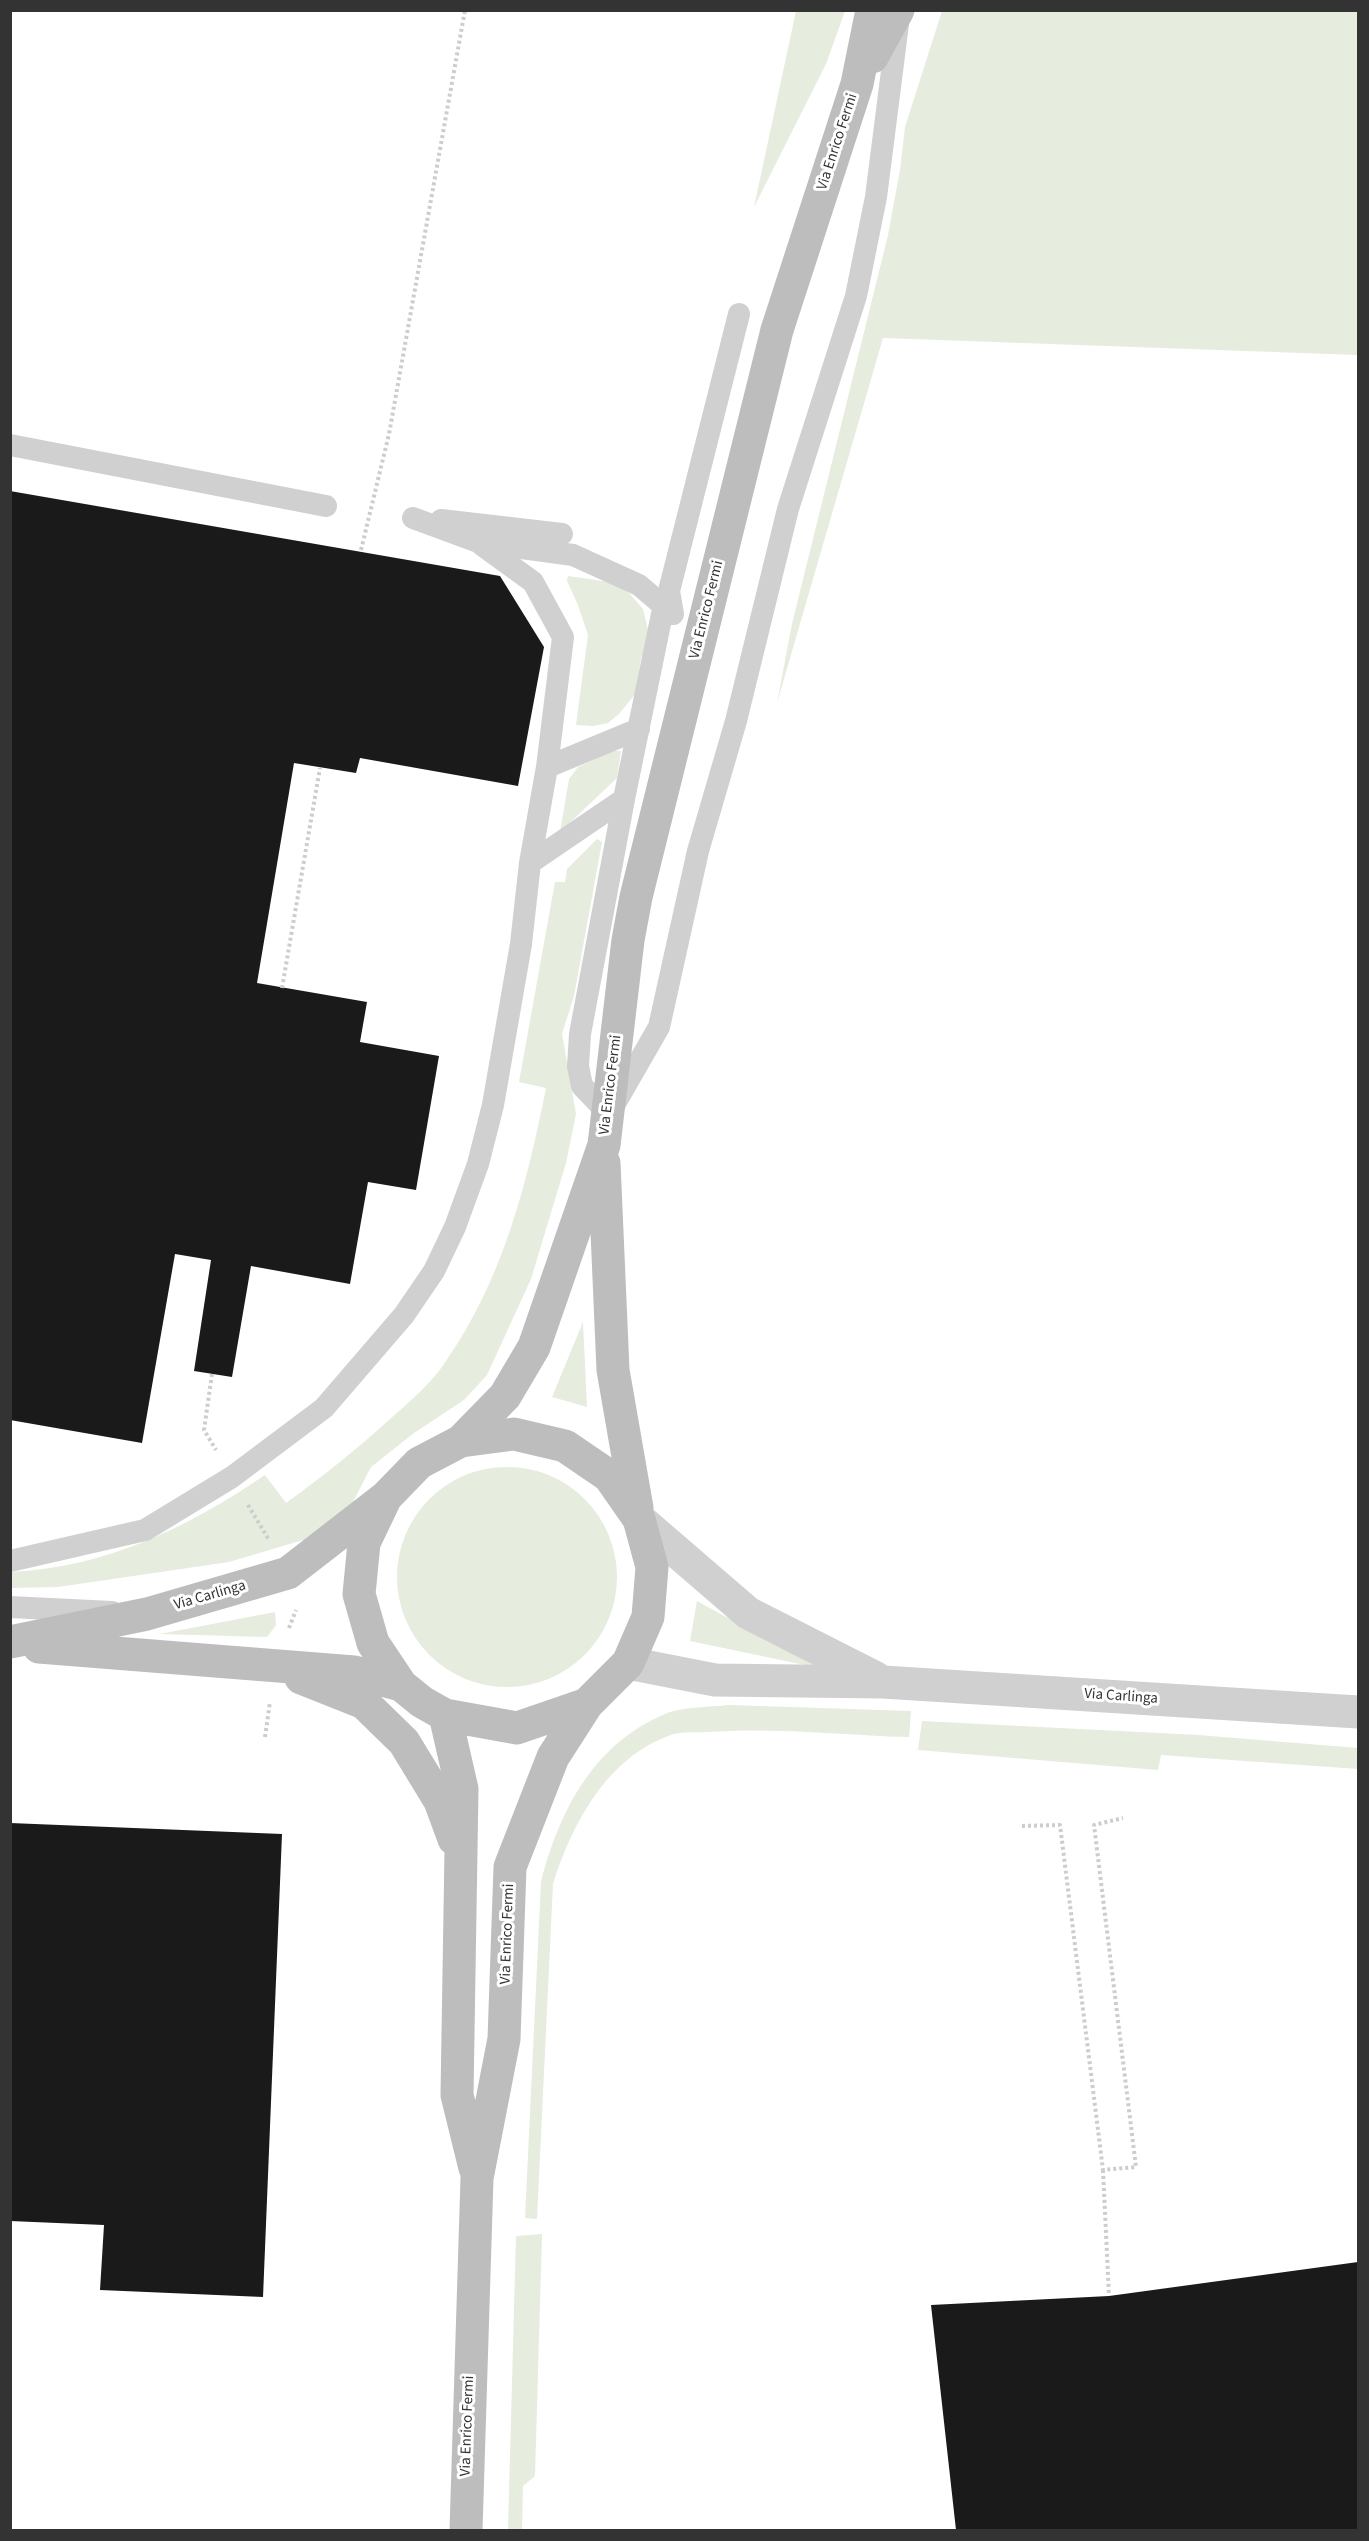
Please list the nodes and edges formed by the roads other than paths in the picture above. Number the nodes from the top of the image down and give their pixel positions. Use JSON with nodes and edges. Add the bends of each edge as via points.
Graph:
{"nodes":[{"id":1,"x":872,"y":10,"type":"edge"},
{"id":2,"x":899,"y":10,"type":"edge"},
{"id":3,"x":857,"y":84,"type":"junction"},
{"id":4,"x":739,"y":314,"type":"dead end"},
{"id":5,"x":10,"y":445,"type":"edge"},
{"id":6,"x":326,"y":506,"type":"dead end"},
{"id":7,"x":562,"y":534,"type":"dead end"},
{"id":8,"x":478,"y":542,"type":"junction"},
{"id":9,"x":673,"y":614,"type":"junction"},
{"id":10,"x":639,"y":729,"type":"junction"},
{"id":11,"x":547,"y":767,"type":"junction"},
{"id":12,"x":624,"y":799,"type":"junction"},
{"id":13,"x":530,"y":863,"type":"junction"},
{"id":14,"x":606,"y":1130,"type":"junction"},
{"id":15,"x":461,"y":1441,"type":"junction"},
{"id":16,"x":386,"y":1497,"type":"junction"},
{"id":17,"x":639,"y":1519,"type":"junction"},
{"id":18,"x":10,"y":1561,"type":"edge"},
{"id":19,"x":10,"y":1606,"type":"edge"},
{"id":20,"x":147,"y":1614,"type":"junction"},
{"id":21,"x":10,"y":1644,"type":"edge"},
{"id":22,"x":628,"y":1663,"type":"junction"},
{"id":23,"x":274,"y":1667,"type":"junction"},
{"id":24,"x":883,"y":1682,"type":"junction"},
{"id":25,"x":401,"y":1685,"type":"junction"},
{"id":26,"x":587,"y":1704,"type":"junction"},
{"id":27,"x":1359,"y":1712,"type":"edge"},
{"id":28,"x":445,"y":1715,"type":"junction"},
{"id":29,"x":462,"y":1860,"type":"junction"},
{"id":30,"x":477,"y":2178,"type":"junction"},
{"id":31,"x":466,"y":2530,"type":"edge"}],
"edges":[{"from":1,"to":3,"type":"street","name":"Via Enrico Fermi"},
{"from":2,"to":3,"type":"street","name":"Via Enrico Fermi"},
{"from":2,"to":14,"type":"lane","via":[[876,197],[856,296],[788,509],[736,722],[698,851],[659,1027]]},
{"from":3,"to":14,"type":"street","name":"Via Enrico Fermi","via":[[777,330],[636,897]]},
{"from":4,"to":9,"type":"lane","via":[[669,591]]},
{"from":5,"to":6,"type":"lane"},
{"from":7,"to":8,"type":"lane","via":[[412,518]]},
{"from":8,"to":9,"type":"lane","via":[[573,555],[639,585]]},
{"from":8,"to":11,"type":"lane","via":[[533,582],[563,637]]},
{"from":9,"to":10,"type":"lane","via":[[662,614]]},
{"from":10,"to":11,"type":"lane"},
{"from":10,"to":12,"type":"lane"},
{"from":11,"to":13,"type":"lane"},
{"from":12,"to":13,"type":"lane"},
{"from":12,"to":14,"type":"lane","via":[[580,1034],[578,1066],[582,1086]]},
{"from":13,"to":18,"type":"lane","via":[[521,944],[493,1106],[478,1164],[456,1227],[434,1271],[404,1315],[324,1408],[232,1477],[145,1530]]},
{"from":14,"to":15,"type":"street","name":"Via Enrico Fermi","via":[[534,1347],[505,1396]]},
{"from":14,"to":17,"type":"street","name":"Via Enrico Fermi","via":[[613,1370]]},
{"from":15,"to":16,"type":"street","name":"Via Carlinga","via":[[419,1462]]},
{"from":15,"to":17,"type":"street","name":"Via Carlinga","via":[[514,1434],[565,1446],[609,1476]]},
{"from":16,"to":20,"type":"street","name":"Via Carlinga","via":[[288,1574]]},
{"from":16,"to":25,"type":"street","name":"Via Carlinga","via":[[364,1543],[359,1594],[373,1643]]},
{"from":17,"to":22,"type":"street","name":"Via Carlinga","via":[[652,1567],[648,1617]]},
{"from":17,"to":24,"type":"street","name":"Via Carlinga","via":[[748,1612]]},
{"from":19,"to":20,"type":"lane"},
{"from":20,"to":21,"type":"street","name":"Via Carlinga"},
{"from":21,"to":23,"type":"street","name":"Via Carlinga"},
{"from":22,"to":24,"type":"street","name":"Via Carlinga","via":[[715,1680]]},
{"from":22,"to":26,"type":"street","name":"Via Carlinga"},
{"from":23,"to":25,"type":"street","name":"Via Carlinga","via":[[354,1672]]},
{"from":23,"to":29,"type":"street","name":"Via Carlinga","via":[[364,1703],[404,1742],[440,1801]]},
{"from":24,"to":27,"type":"street","name":"Via Carlinga"},
{"from":25,"to":28,"type":"street","name":"Via Carlinga"},
{"from":26,"to":28,"type":"street","name":"Via Carlinga","via":[[517,1728]]},
{"from":26,"to":30,"type":"street","name":"Via Enrico Fermi","via":[[553,1757],[510,1867],[504,2039]]},
{"from":28,"to":29,"type":"street","name":"Via Enrico Fermi","via":[[462,1790]]},
{"from":29,"to":30,"type":"street","name":"Via Enrico Fermi","via":[[457,2096]]},
{"from":30,"to":31,"type":"street","name":"Via Enrico Fermi"}]}
